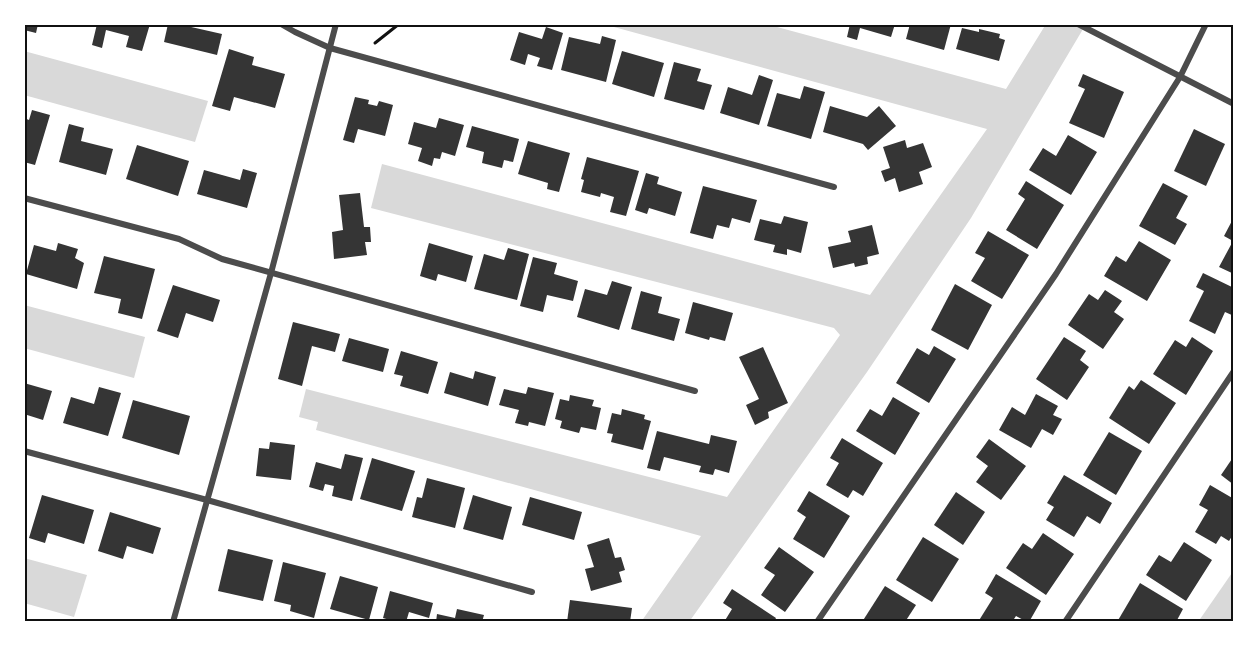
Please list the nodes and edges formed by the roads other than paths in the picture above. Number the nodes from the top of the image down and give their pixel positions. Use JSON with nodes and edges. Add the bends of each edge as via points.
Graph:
{"nodes":[{"id":1,"x":281,"y":24,"type":"edge"},
{"id":2,"x":336,"y":24,"type":"edge"},
{"id":3,"x":1078,"y":24,"type":"edge"},
{"id":4,"x":1206,"y":24,"type":"edge"},
{"id":5,"x":330,"y":48,"type":"junction"},
{"id":6,"x":1180,"y":77,"type":"junction"},
{"id":7,"x":1234,"y":104,"type":"edge"},
{"id":8,"x":834,"y":187,"type":"dead end"},
{"id":9,"x":24,"y":198,"type":"edge"},
{"id":10,"x":271,"y":273,"type":"junction"},
{"id":11,"x":1234,"y":371,"type":"edge"},
{"id":12,"x":695,"y":391,"type":"dead end"},
{"id":13,"x":24,"y":451,"type":"edge"},
{"id":14,"x":207,"y":500,"type":"junction"},
{"id":15,"x":532,"y":592,"type":"dead end"},
{"id":16,"x":173,"y":622,"type":"edge"},
{"id":17,"x":817,"y":622,"type":"edge"},
{"id":18,"x":1065,"y":622,"type":"edge"}],
"edges":[{"from":1,"to":5,"type":"street"},
{"from":2,"to":5,"type":"street"},
{"from":3,"to":6,"type":"street"},
{"from":4,"to":6,"type":"street"},
{"from":5,"to":8,"type":"street"},
{"from":5,"to":10,"type":"street"},
{"from":6,"to":7,"type":"street"},
{"from":6,"to":17,"type":"street","via":[[1056,274]]},
{"from":9,"to":10,"type":"street","via":[[179,239],[222,259]]},
{"from":10,"to":12,"type":"street"},
{"from":10,"to":14,"type":"street"},
{"from":11,"to":18,"type":"street"},
{"from":13,"to":14,"type":"street"},
{"from":14,"to":15,"type":"street"},
{"from":14,"to":16,"type":"street"}]}
